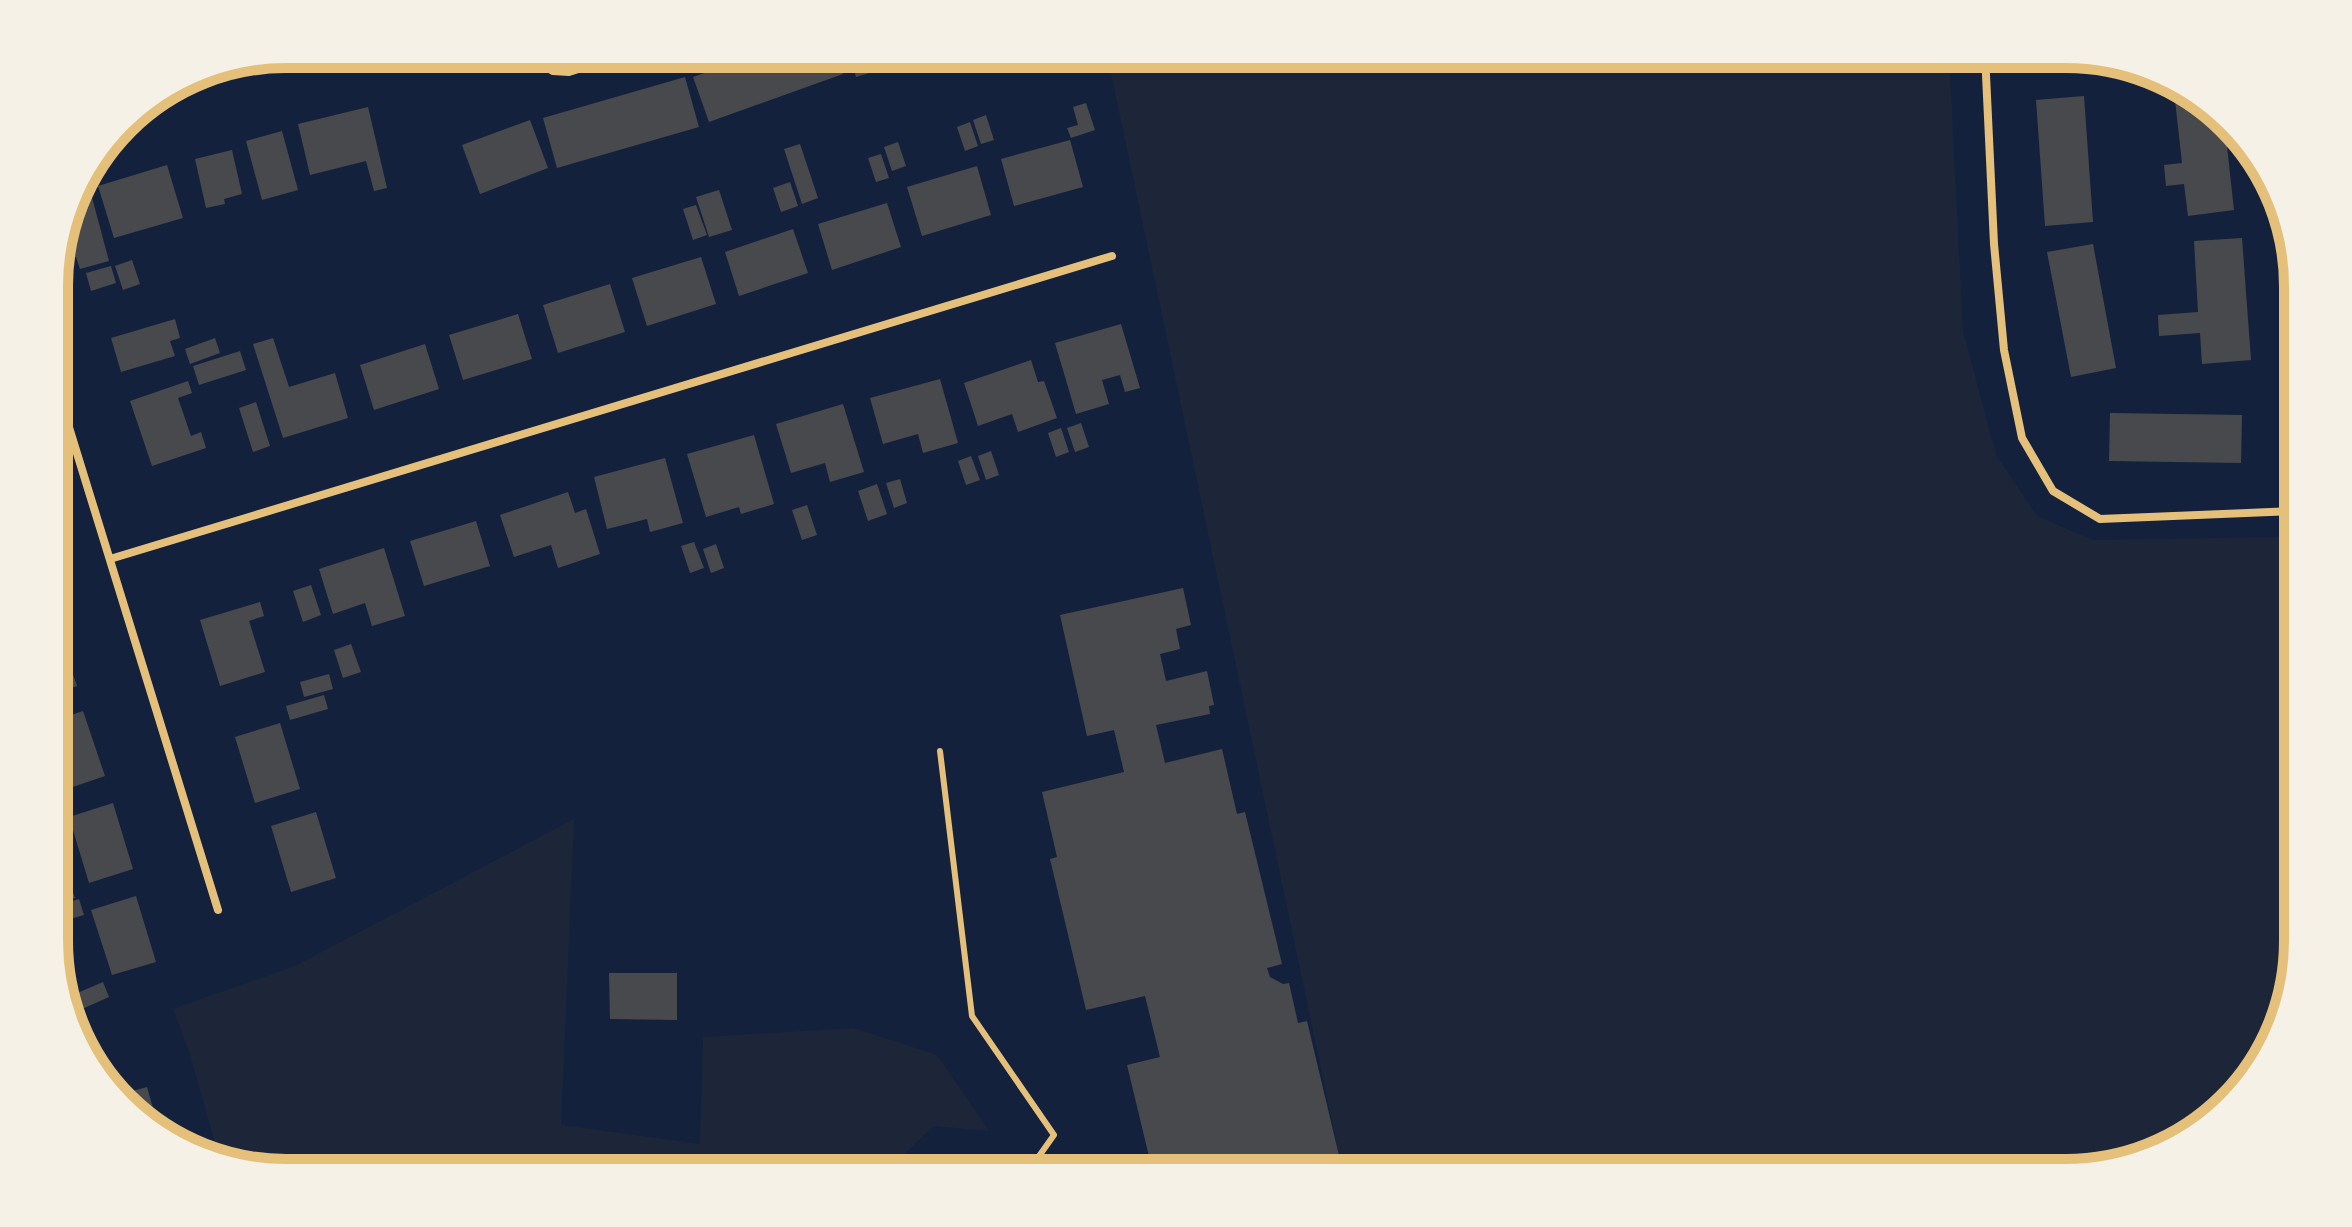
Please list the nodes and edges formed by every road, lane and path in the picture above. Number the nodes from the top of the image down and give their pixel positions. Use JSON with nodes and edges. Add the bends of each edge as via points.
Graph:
{"nodes":[{"id":1,"x":548,"y":68,"type":"edge"},
{"id":2,"x":582,"y":68,"type":"edge"},
{"id":3,"x":1986,"y":68,"type":"edge"},
{"id":4,"x":1112,"y":256,"type":"dead end"},
{"id":5,"x":68,"y":424,"type":"edge"},
{"id":6,"x":2284,"y":512,"type":"edge"},
{"id":7,"x":110,"y":559,"type":"junction"},
{"id":8,"x":940,"y":751,"type":"dead end"},
{"id":9,"x":218,"y":910,"type":"dead end"},
{"id":10,"x":1037,"y":1159,"type":"edge"}],
"edges":[{"from":1,"to":2,"type":"street"},
{"from":3,"to":6,"type":"street","via":[[2004,350],[2022,438],[2053,491],[2100,519]]},
{"from":4,"to":7,"type":"street"},
{"from":5,"to":7,"type":"street"},
{"from":7,"to":9,"type":"street"},
{"from":8,"to":10,"type":"lane","via":[[972,1016],[1054,1135]]}]}
